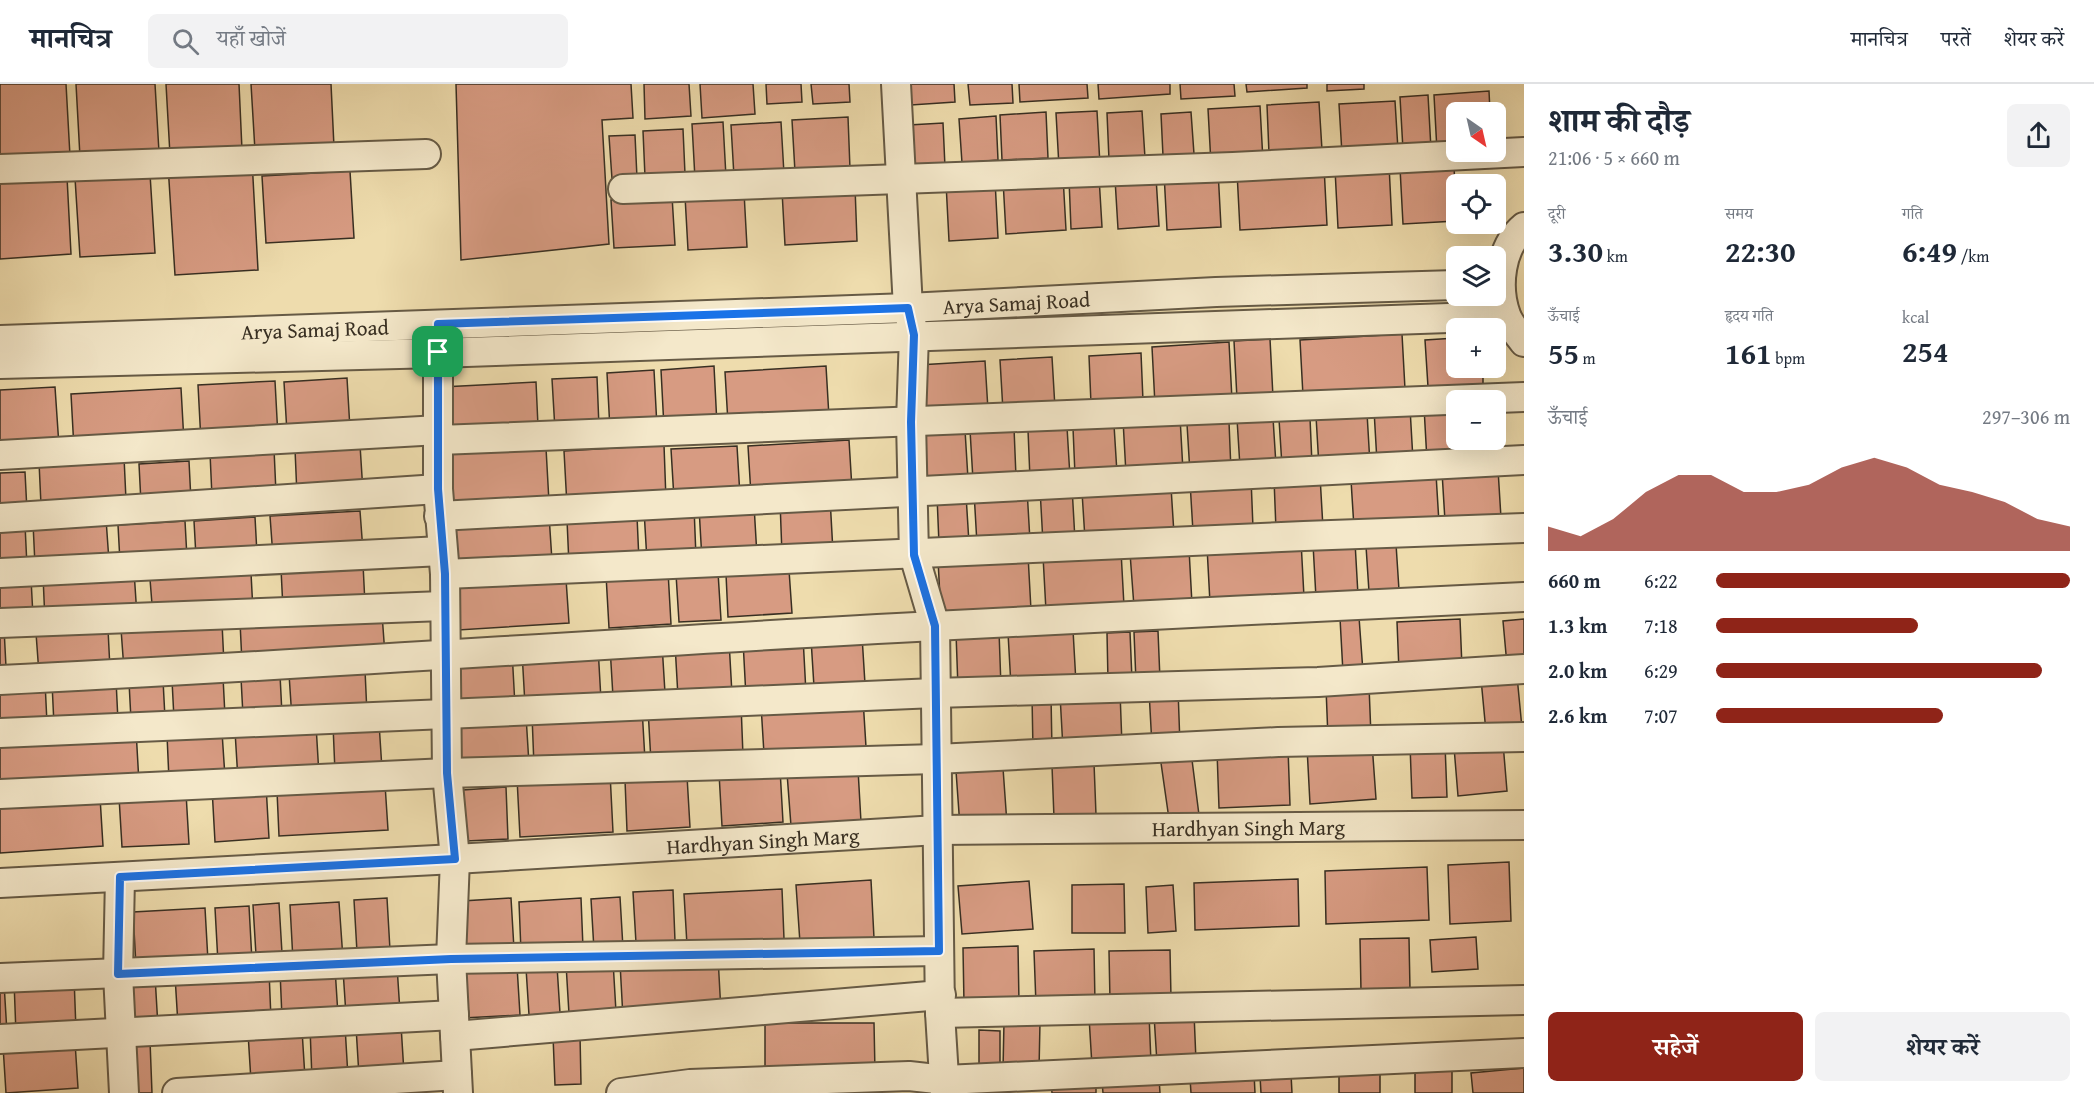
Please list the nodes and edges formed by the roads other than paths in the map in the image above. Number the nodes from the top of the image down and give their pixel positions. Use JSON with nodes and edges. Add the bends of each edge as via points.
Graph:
{"nodes":[{"id":1,"x":896,"y":84,"type":"edge"},
{"id":2,"x":1524,"y":152,"type":"edge"},
{"id":3,"x":426,"y":154,"type":"dead end"},
{"id":4,"x":0,"y":169,"type":"edge"},
{"id":5,"x":900,"y":179,"type":"junction"},
{"id":6,"x":623,"y":189,"type":"dead end"},
{"id":7,"x":1524,"y":227,"type":"edge"},
{"id":8,"x":1506,"y":253,"type":"edge"},
{"id":9,"x":1446,"y":285,"type":"edge"},
{"id":10,"x":1504,"y":306,"type":"edge"},
{"id":11,"x":1506,"y":316,"type":"junction"},
{"id":12,"x":911,"y":322,"type":"junction"},
{"id":13,"x":438,"y":324,"type":"junction"},
{"id":14,"x":0,"y":340,"type":"edge"},
{"id":15,"x":1524,"y":342,"type":"edge"},
{"id":16,"x":438,"y":352,"type":"junction"},
{"id":17,"x":0,"y":364,"type":"edge"},
{"id":18,"x":1524,"y":397,"type":"edge"},
{"id":19,"x":911,"y":422,"type":"junction"},
{"id":20,"x":439,"y":435,"type":"junction"},
{"id":21,"x":0,"y":455,"type":"edge"},
{"id":22,"x":1524,"y":460,"type":"edge"},
{"id":23,"x":913,"y":493,"type":"junction"},
{"id":24,"x":439,"y":503,"type":"junction"},
{"id":25,"x":0,"y":518,"type":"edge"},
{"id":26,"x":1524,"y":528,"type":"edge"},
{"id":27,"x":914,"y":555,"type":"junction"},
{"id":28,"x":443,"y":563,"type":"junction"},
{"id":29,"x":0,"y":573,"type":"edge"},
{"id":30,"x":1524,"y":597,"type":"edge"},
{"id":31,"x":444,"y":606,"type":"junction"},
{"id":32,"x":0,"y":623,"type":"edge"},
{"id":33,"x":935,"y":626,"type":"junction"},
{"id":34,"x":445,"y":654,"type":"junction"},
{"id":35,"x":1524,"y":669,"type":"edge"},
{"id":36,"x":0,"y":680,"type":"edge"},
{"id":37,"x":935,"y":693,"type":"junction"},
{"id":38,"x":447,"y":715,"type":"junction"},
{"id":39,"x":0,"y":733,"type":"edge"},
{"id":40,"x":1524,"y":737,"type":"edge"},
{"id":41,"x":936,"y":759,"type":"junction"},
{"id":42,"x":447,"y":773,"type":"junction"},
{"id":43,"x":0,"y":794,"type":"edge"},
{"id":44,"x":1524,"y":825,"type":"edge"},
{"id":45,"x":938,"y":830,"type":"junction"},
{"id":46,"x":455,"y":859,"type":"junction"},
{"id":47,"x":120,"y":877,"type":"junction"},
{"id":48,"x":0,"y":883,"type":"edge"},
{"id":49,"x":939,"y":951,"type":"junction"},
{"id":50,"x":451,"y":959,"type":"junction"},
{"id":51,"x":118,"y":974,"type":"junction"},
{"id":52,"x":0,"y":978,"type":"edge"},
{"id":53,"x":1524,"y":1000,"type":"edge"},
{"id":54,"x":940,"y":1004,"type":"junction"},
{"id":55,"x":455,"y":1025,"type":"junction"},
{"id":56,"x":122,"y":1034,"type":"junction"},
{"id":57,"x":0,"y":1039,"type":"edge"},
{"id":58,"x":1524,"y":1053,"type":"edge"},
{"id":59,"x":457,"y":1084,"type":"edge"},
{"id":60,"x":945,"y":1086,"type":"edge"},
{"id":61,"x":124,"y":1093,"type":"edge"},
{"id":62,"x":177,"y":1093,"type":"edge"},
{"id":63,"x":621,"y":1093,"type":"edge"}],
"edges":[{"from":1,"to":5,"type":"street"},
{"from":2,"to":5,"type":"street"},
{"from":3,"to":4,"type":"street"},
{"from":5,"to":6,"type":"street"},
{"from":5,"to":12,"type":"street"},
{"from":7,"to":8,"type":"street"},
{"from":9,"to":12,"type":"street","name":"Arya Samaj Road","via":[[1216,292]]},
{"from":10,"to":11,"type":"street"},
{"from":11,"to":12,"type":"street"},
{"from":11,"to":15,"type":"street"},
{"from":12,"to":13,"type":"street","name":"Arya Samaj Road"},
{"from":12,"to":16,"type":"street"},
{"from":12,"to":19,"type":"street"},
{"from":13,"to":14,"type":"street","name":"Arya Samaj Road"},
{"from":13,"to":16,"type":"street"},
{"from":16,"to":17,"type":"street"},
{"from":16,"to":20,"type":"street"},
{"from":18,"to":19,"type":"street"},
{"from":19,"to":20,"type":"street"},
{"from":19,"to":23,"type":"street"},
{"from":20,"to":21,"type":"street"},
{"from":20,"to":24,"type":"street"},
{"from":22,"to":23,"type":"street"},
{"from":23,"to":24,"type":"street"},
{"from":23,"to":27,"type":"street"},
{"from":24,"to":25,"type":"street"},
{"from":24,"to":28,"type":"street"},
{"from":26,"to":27,"type":"street"},
{"from":27,"to":28,"type":"street"},
{"from":27,"to":33,"type":"street"},
{"from":28,"to":29,"type":"street"},
{"from":28,"to":31,"type":"street"},
{"from":30,"to":33,"type":"street"},
{"from":31,"to":32,"type":"street"},
{"from":31,"to":34,"type":"street"},
{"from":33,"to":34,"type":"street"},
{"from":33,"to":37,"type":"street"},
{"from":34,"to":36,"type":"street"},
{"from":34,"to":38,"type":"street"},
{"from":35,"to":37,"type":"street","via":[[1318,682]]},
{"from":37,"to":38,"type":"street"},
{"from":37,"to":41,"type":"street"},
{"from":38,"to":39,"type":"street"},
{"from":38,"to":42,"type":"street"},
{"from":40,"to":41,"type":"street","via":[[1278,742]]},
{"from":41,"to":42,"type":"street"},
{"from":41,"to":45,"type":"street"},
{"from":42,"to":43,"type":"street"},
{"from":42,"to":46,"type":"street"},
{"from":44,"to":45,"type":"street","name":"Hardhyan Singh Marg"},
{"from":45,"to":46,"type":"street","name":"Hardhyan Singh Marg"},
{"from":45,"to":49,"type":"street"},
{"from":46,"to":47,"type":"street","name":"Hardhyan Singh Marg"},
{"from":46,"to":50,"type":"street"},
{"from":47,"to":48,"type":"street","name":"Hardhyan Singh Marg"},
{"from":47,"to":51,"type":"street"},
{"from":49,"to":50,"type":"street"},
{"from":49,"to":54,"type":"street"},
{"from":50,"to":51,"type":"street"},
{"from":50,"to":55,"type":"street"},
{"from":51,"to":52,"type":"street"},
{"from":51,"to":56,"type":"street"},
{"from":53,"to":54,"type":"street"},
{"from":54,"to":55,"type":"street"},
{"from":54,"to":60,"type":"street"},
{"from":55,"to":56,"type":"street"},
{"from":55,"to":59,"type":"street"},
{"from":56,"to":57,"type":"street"},
{"from":56,"to":61,"type":"street"},
{"from":58,"to":60,"type":"street"},
{"from":59,"to":62,"type":"street"},
{"from":60,"to":63,"type":"street","via":[[909,1076],[690,1084]]}]}
